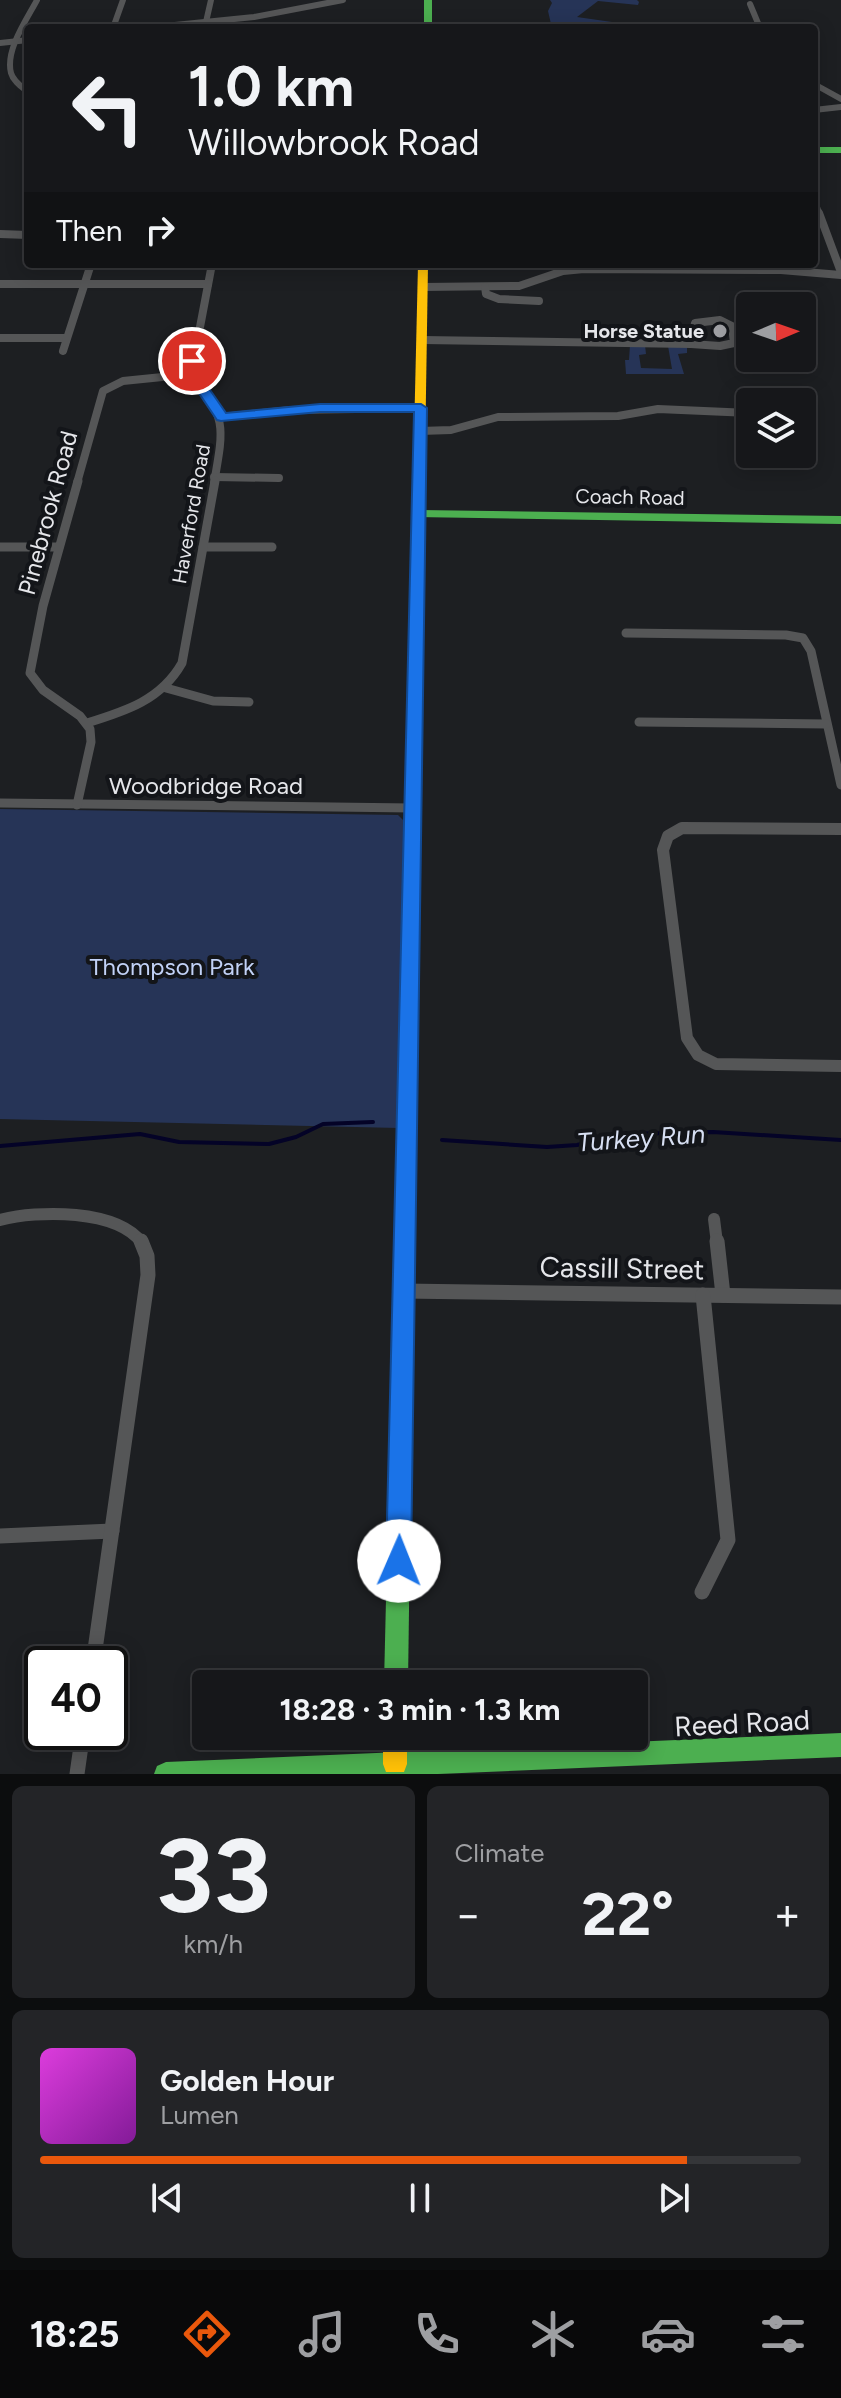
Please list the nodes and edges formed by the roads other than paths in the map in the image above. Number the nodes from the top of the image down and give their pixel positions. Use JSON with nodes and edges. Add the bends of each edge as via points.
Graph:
{"nodes":[{"id":1,"x":37,"y":0,"type":"edge"},
{"id":2,"x":123,"y":0,"type":"edge"},
{"id":3,"x":211,"y":0,"type":"edge"},
{"id":4,"x":340,"y":0,"type":"edge"},
{"id":5,"x":428,"y":0,"type":"edge"},
{"id":6,"x":750,"y":4,"type":"dead end"},
{"id":7,"x":206,"y":22,"type":"junction"},
{"id":8,"x":26,"y":24,"type":"edge"},
{"id":9,"x":114,"y":24,"type":"edge"},
{"id":10,"x":186,"y":24,"type":"edge"},
{"id":11,"x":428,"y":24,"type":"edge"},
{"id":12,"x":758,"y":24,"type":"edge"},
{"id":13,"x":24,"y":28,"type":"edge"},
{"id":14,"x":24,"y":40,"type":"edge"},
{"id":15,"x":18,"y":41,"type":"junction"},
{"id":16,"x":0,"y":43,"type":"edge"},
{"id":17,"x":818,"y":86,"type":"edge"},
{"id":18,"x":24,"y":90,"type":"edge"},
{"id":19,"x":841,"y":99,"type":"edge"},
{"id":20,"x":841,"y":107,"type":"edge"},
{"id":21,"x":818,"y":110,"type":"edge"},
{"id":22,"x":818,"y":150,"type":"edge"},
{"id":23,"x":841,"y":150,"type":"edge"},
{"id":24,"x":818,"y":210,"type":"edge"},
{"id":25,"x":0,"y":234,"type":"edge"},
{"id":26,"x":24,"y":235,"type":"edge"},
{"id":27,"x":90,"y":268,"type":"edge"},
{"id":28,"x":211,"y":268,"type":"edge"},
{"id":29,"x":423,"y":268,"type":"edge"},
{"id":30,"x":575,"y":268,"type":"edge"},
{"id":31,"x":736,"y":268,"type":"edge"},
{"id":32,"x":841,"y":273,"type":"edge"},
{"id":33,"x":0,"y":284,"type":"edge"},
{"id":34,"x":84,"y":284,"type":"junction"},
{"id":35,"x":208,"y":284,"type":"junction"},
{"id":36,"x":422,"y":287,"type":"junction"},
{"id":37,"x":485,"y":287,"type":"junction"},
{"id":38,"x":539,"y":301,"type":"dead end"},
{"id":39,"x":0,"y":338,"type":"edge"},
{"id":40,"x":66,"y":338,"type":"junction"},
{"id":41,"x":422,"y":340,"type":"junction"},
{"id":42,"x":691,"y":344,"type":"junction"},
{"id":43,"x":63,"y":351,"type":"dead end"},
{"id":44,"x":192,"y":374,"type":"junction"},
{"id":45,"x":421,"y":408,"type":"junction"},
{"id":46,"x":736,"y":412,"type":"edge"},
{"id":47,"x":221,"y":417,"type":"junction"},
{"id":48,"x":420,"y":431,"type":"junction"},
{"id":49,"x":214,"y":477,"type":"junction"},
{"id":50,"x":279,"y":478,"type":"dead end"},
{"id":51,"x":419,"y":514,"type":"junction"},
{"id":52,"x":841,"y":520,"type":"edge"},
{"id":53,"x":0,"y":547,"type":"edge"},
{"id":54,"x":59,"y":547,"type":"junction"},
{"id":55,"x":203,"y":547,"type":"junction"},
{"id":56,"x":272,"y":547,"type":"dead end"},
{"id":57,"x":626,"y":633,"type":"dead end"},
{"id":58,"x":166,"y":688,"type":"junction"},
{"id":59,"x":249,"y":702,"type":"dead end"},
{"id":60,"x":639,"y":722,"type":"dead end"},
{"id":61,"x":87,"y":723,"type":"junction"},
{"id":62,"x":826,"y":724,"type":"junction"},
{"id":63,"x":841,"y":785,"type":"edge"},
{"id":64,"x":0,"y":803,"type":"edge"},
{"id":65,"x":77,"y":805,"type":"junction"},
{"id":66,"x":412,"y":808,"type":"junction"},
{"id":67,"x":841,"y":829,"type":"edge"},
{"id":68,"x":841,"y":1066,"type":"edge"},
{"id":69,"x":714,"y":1219,"type":"dead end"},
{"id":70,"x":0,"y":1220,"type":"edge"},
{"id":71,"x":403,"y":1291,"type":"junction"},
{"id":72,"x":703,"y":1295,"type":"junction"},
{"id":73,"x":723,"y":1295,"type":"junction"},
{"id":74,"x":841,"y":1297,"type":"edge"},
{"id":75,"x":112,"y":1531,"type":"junction"},
{"id":76,"x":0,"y":1536,"type":"edge"},
{"id":77,"x":702,"y":1592,"type":"dead end"},
{"id":78,"x":96,"y":1646,"type":"edge"},
{"id":79,"x":396,"y":1670,"type":"edge"},
{"id":80,"x":841,"y":1745,"type":"edge"},
{"id":81,"x":80,"y":1750,"type":"edge"},
{"id":82,"x":395,"y":1769,"type":"edge"},
{"id":83,"x":77,"y":1774,"type":"edge"},
{"id":84,"x":166,"y":1774,"type":"edge"}],
"edges":[{"from":1,"to":8,"type":"street"},
{"from":2,"to":9,"type":"street"},
{"from":3,"to":7,"type":"street"},
{"from":4,"to":7,"type":"street"},
{"from":5,"to":11,"type":"street"},
{"from":6,"to":12,"type":"street"},
{"from":7,"to":10,"type":"street"},
{"from":13,"to":15,"type":"street"},
{"from":14,"to":15,"type":"street"},
{"from":15,"to":16,"type":"street"},
{"from":15,"to":18,"type":"street","via":[[10,70]]},
{"from":17,"to":19,"type":"street"},
{"from":20,"to":21,"type":"street"},
{"from":22,"to":23,"type":"street"},
{"from":24,"to":32,"type":"street"},
{"from":25,"to":26,"type":"street"},
{"from":27,"to":34,"type":"street"},
{"from":28,"to":35,"type":"street"},
{"from":29,"to":36,"type":"street"},
{"from":30,"to":37,"type":"street","via":[[519,286]]},
{"from":31,"to":32,"type":"street"},
{"from":33,"to":34,"type":"street"},
{"from":34,"to":35,"type":"street"},
{"from":34,"to":40,"type":"street"},
{"from":35,"to":44,"type":"street"},
{"from":36,"to":37,"type":"street"},
{"from":36,"to":41,"type":"street"},
{"from":37,"to":38,"type":"street","via":[[494,299]]},
{"from":39,"to":40,"type":"street"},
{"from":40,"to":43,"type":"street"},
{"from":41,"to":42,"type":"street"},
{"from":41,"to":45,"type":"street"},
{"from":42,"to":42,"type":"street","via":[[732,345],[732,326],[720,320],[695,323]]},
{"from":44,"to":47,"type":"street","name":"Haverford Road"},
{"from":44,"to":54,"type":"street","name":"Pinebrook Road","via":[[123,381],[103,391]]},
{"from":45,"to":47,"type":"street","via":[[305,409]]},
{"from":45,"to":48,"type":"street"},
{"from":46,"to":48,"type":"street","via":[[658,409],[618,416],[498,417],[451,430]]},
{"from":47,"to":49,"type":"street","name":"Haverford Road"},
{"from":48,"to":51,"type":"street"},
{"from":49,"to":50,"type":"street"},
{"from":49,"to":55,"type":"street","name":"Haverford Road"},
{"from":51,"to":52,"type":"street","name":"Coach Road"},
{"from":51,"to":66,"type":"street"},
{"from":53,"to":54,"type":"street"},
{"from":54,"to":61,"type":"street","name":"Pinebrook Road","via":[[30,673],[43,690]]},
{"from":55,"to":56,"type":"street"},
{"from":55,"to":58,"type":"street","name":"Haverford Road","via":[[182,663]]},
{"from":57,"to":62,"type":"street","via":[[803,638],[811,651]]},
{"from":58,"to":59,"type":"street","via":[[213,701]]},
{"from":58,"to":61,"type":"street","via":[[130,710]]},
{"from":60,"to":62,"type":"street"},
{"from":61,"to":65,"type":"street","via":[[91,742]]},
{"from":62,"to":63,"type":"street"},
{"from":64,"to":65,"type":"street","name":"Woodbridge Road"},
{"from":65,"to":66,"type":"street","name":"Woodbridge Road"},
{"from":66,"to":71,"type":"street"},
{"from":67,"to":68,"type":"street","via":[[698,827],[669,833],[663,841],[692,1050],[704,1060],[728,1065]]},
{"from":69,"to":73,"type":"street"},
{"from":70,"to":75,"type":"street","via":[[109,1218],[130,1229],[147,1248],[148,1275]]},
{"from":71,"to":72,"type":"street","name":"Cassill Street"},
{"from":71,"to":79,"type":"street"},
{"from":72,"to":73,"type":"street","name":"Cassill Street"},
{"from":72,"to":77,"type":"street","via":[[728,1540]]},
{"from":73,"to":74,"type":"street","name":"Cassill Street"},
{"from":75,"to":76,"type":"street"},
{"from":75,"to":78,"type":"street"},
{"from":80,"to":82,"type":"street","name":"Reed Road"},
{"from":81,"to":83,"type":"street"},
{"from":82,"to":84,"type":"street","name":"Reed Road"}]}
